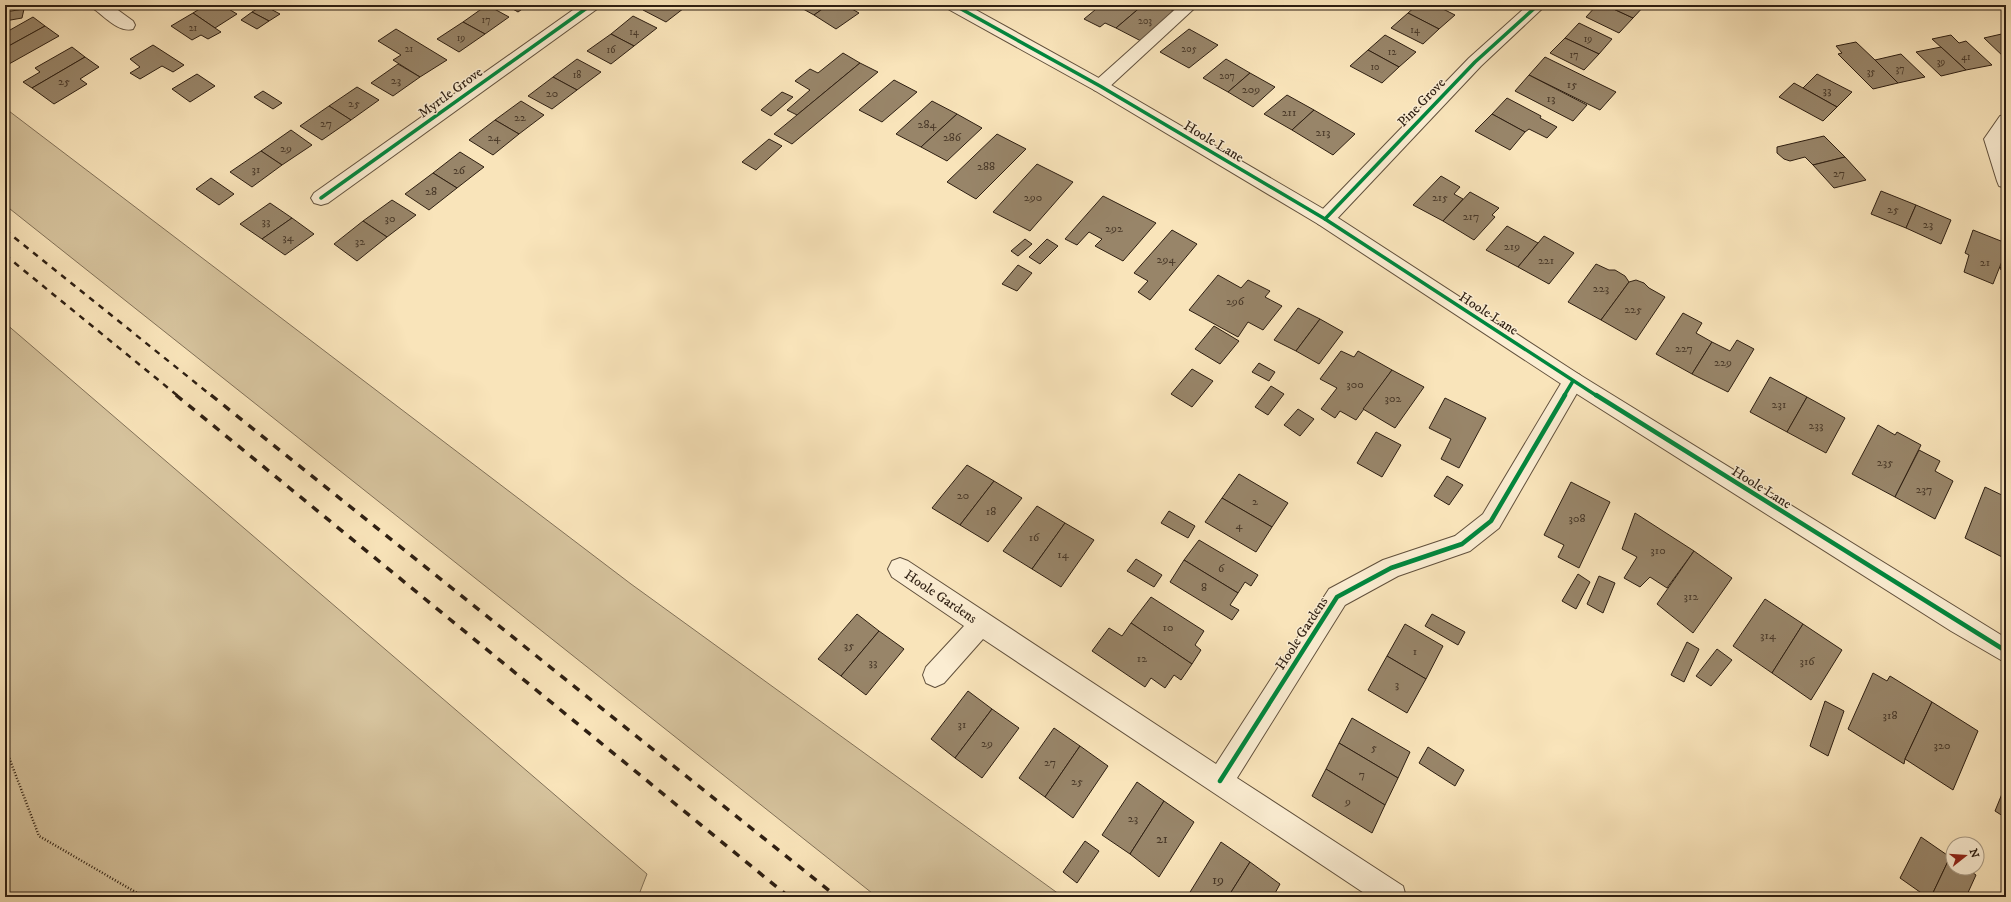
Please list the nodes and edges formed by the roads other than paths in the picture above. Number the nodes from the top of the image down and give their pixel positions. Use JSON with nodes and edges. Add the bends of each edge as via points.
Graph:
{"nodes":[{"id":1,"x":127,"y":5,"type":"edge"},
{"id":2,"x":591,"y":5,"type":"edge"},
{"id":3,"x":954,"y":5,"type":"edge"},
{"id":4,"x":1190,"y":5,"type":"edge"},
{"id":5,"x":1538,"y":5,"type":"edge"},
{"id":6,"x":106,"y":9,"type":"edge"},
{"id":7,"x":127,"y":25,"type":"dead end"},
{"id":8,"x":1100,"y":86,"type":"junction"},
{"id":9,"x":2006,"y":121,"type":"edge"},
{"id":10,"x":2006,"y":181,"type":"edge"},
{"id":11,"x":321,"y":198,"type":"dead end"},
{"id":12,"x":1325,"y":219,"type":"junction"},
{"id":13,"x":1573,"y":381,"type":"junction"},
{"id":14,"x":900,"y":569,"type":"dead end"},
{"id":15,"x":981,"y":624,"type":"junction"},
{"id":16,"x":2006,"y":651,"type":"edge"},
{"id":17,"x":935,"y":675,"type":"dead end"},
{"id":18,"x":1220,"y":780,"type":"junction"},
{"id":19,"x":1393,"y":896,"type":"dead end"}],
"edges":[{"from":1,"to":6,"type":"street"},
{"from":2,"to":11,"type":"street","name":"Myrtle Grove"},
{"from":3,"to":8,"type":"street","name":"Hoole Lane"},
{"from":4,"to":8,"type":"street"},
{"from":5,"to":12,"type":"street","name":"Pine Grove","via":[[1475,62]]},
{"from":6,"to":7,"type":"street"},
{"from":8,"to":12,"type":"street","name":"Hoole Lane"},
{"from":9,"to":10,"type":"street","via":[[1993,139]]},
{"from":12,"to":13,"type":"street","name":"Hoole Lane"},
{"from":13,"to":16,"type":"street","name":"Hoole Lane"},
{"from":13,"to":18,"type":"street","name":"Hoole Gardens","via":[[1491,521],[1462,544],[1391,568],[1337,597]]},
{"from":14,"to":15,"type":"street","name":"Hoole Gardens"},
{"from":15,"to":17,"type":"street","name":"Hoole Gardens"},
{"from":15,"to":18,"type":"street","name":"Hoole Gardens"},
{"from":18,"to":19,"type":"street","name":"Hoole Gardens"}]}
